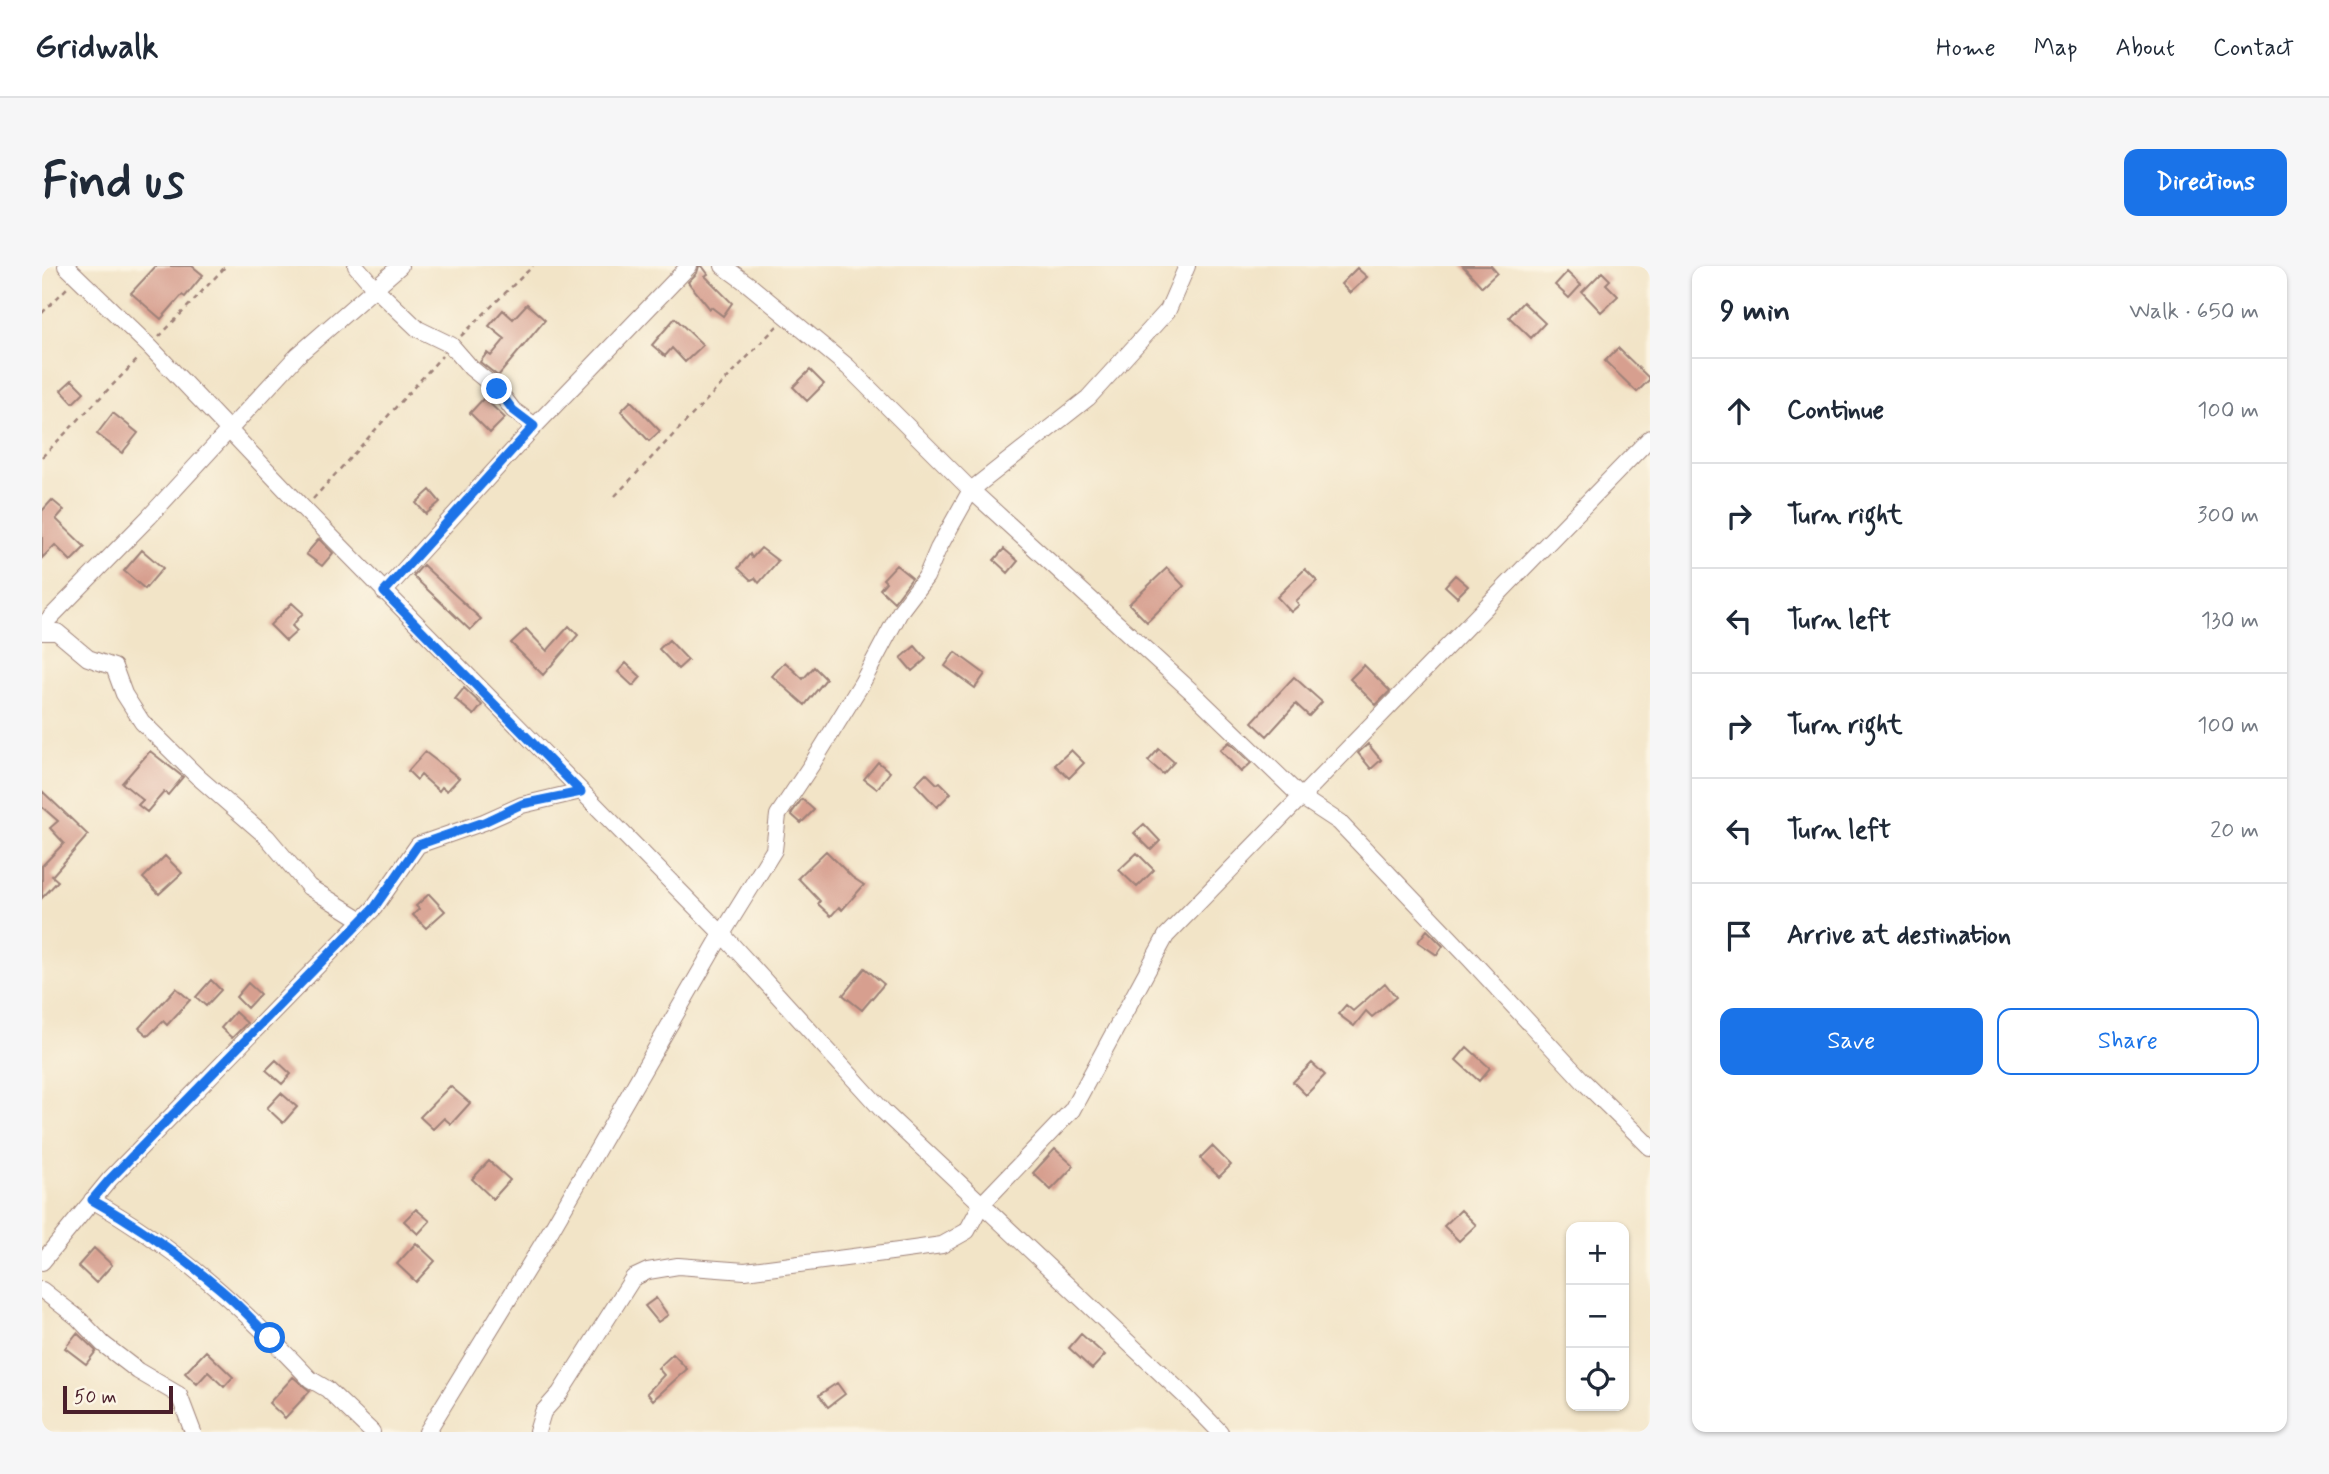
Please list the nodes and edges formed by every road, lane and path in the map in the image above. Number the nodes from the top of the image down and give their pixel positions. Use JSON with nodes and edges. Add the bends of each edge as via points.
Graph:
{"nodes":[{"id":1,"x":226,"y":266,"type":"edge"},
{"id":2,"x":356,"y":266,"type":"edge"},
{"id":3,"x":400,"y":266,"type":"edge"},
{"id":4,"x":533,"y":266,"type":"edge"},
{"id":5,"x":690,"y":266,"type":"edge"},
{"id":6,"x":723,"y":266,"type":"edge"},
{"id":7,"x":1187,"y":266,"type":"edge"},
{"id":8,"x":72,"y":271,"type":"edge"},
{"id":9,"x":374,"y":287,"type":"junction"},
{"id":10,"x":42,"y":313,"type":"edge"},
{"id":11,"x":786,"y":317,"type":"junction"},
{"id":12,"x":451,"y":345,"type":"junction"},
{"id":13,"x":150,"y":347,"type":"junction"},
{"id":14,"x":534,"y":426,"type":"junction"},
{"id":15,"x":228,"y":430,"type":"junction"},
{"id":16,"x":1650,"y":438,"type":"edge"},
{"id":17,"x":42,"y":457,"type":"edge"},
{"id":18,"x":971,"y":490,"type":"junction"},
{"id":19,"x":615,"y":496,"type":"dead end"},
{"id":20,"x":304,"y":509,"type":"junction"},
{"id":21,"x":384,"y":592,"type":"junction"},
{"id":22,"x":42,"y":626,"type":"edge"},
{"id":23,"x":42,"y":632,"type":"edge"},
{"id":24,"x":581,"y":792,"type":"junction"},
{"id":25,"x":1301,"y":797,"type":"junction"},
{"id":26,"x":362,"y":920,"type":"junction"},
{"id":27,"x":722,"y":934,"type":"junction"},
{"id":28,"x":1650,"y":1147,"type":"edge"},
{"id":29,"x":92,"y":1200,"type":"junction"},
{"id":30,"x":981,"y":1205,"type":"junction"},
{"id":31,"x":42,"y":1262,"type":"edge"},
{"id":32,"x":42,"y":1290,"type":"edge"},
{"id":33,"x":193,"y":1432,"type":"edge"},
{"id":34,"x":372,"y":1432,"type":"edge"},
{"id":35,"x":427,"y":1432,"type":"edge"},
{"id":36,"x":537,"y":1432,"type":"edge"},
{"id":37,"x":1220,"y":1432,"type":"edge"}],
"edges":[{"from":1,"to":13,"type":"path"},
{"from":2,"to":9,"type":"street"},
{"from":3,"to":9,"type":"street"},
{"from":4,"to":12,"type":"path"},
{"from":5,"to":14,"type":"street"},
{"from":6,"to":11,"type":"street"},
{"from":7,"to":18,"type":"street","via":[[1168,310],[1087,398]]},
{"from":8,"to":10,"type":"path"},
{"from":8,"to":13,"type":"street"},
{"from":9,"to":12,"type":"street","via":[[418,329]]},
{"from":9,"to":15,"type":"street","via":[[298,355]]},
{"from":11,"to":18,"type":"street","via":[[848,367]]},
{"from":11,"to":19,"type":"path"},
{"from":12,"to":14,"type":"street"},
{"from":12,"to":20,"type":"path"},
{"from":13,"to":15,"type":"street"},
{"from":13,"to":17,"type":"path"},
{"from":14,"to":21,"type":"street"},
{"from":15,"to":20,"type":"street"},
{"from":15,"to":22,"type":"street"},
{"from":16,"to":25,"type":"street"},
{"from":18,"to":25,"type":"street"},
{"from":18,"to":27,"type":"street","via":[[926,577],[901,610],[862,683],[778,816],[774,850]]},
{"from":20,"to":21,"type":"street"},
{"from":21,"to":24,"type":"street"},
{"from":23,"to":26,"type":"street","via":[[57,632],[88,657],[114,667],[142,722],[267,838],[309,887]]},
{"from":24,"to":26,"type":"street","via":[[522,804],[418,845]]},
{"from":24,"to":27,"type":"street"},
{"from":25,"to":28,"type":"street","via":[[1339,822]]},
{"from":25,"to":30,"type":"street","via":[[1166,936],[1072,1110]]},
{"from":26,"to":29,"type":"street"},
{"from":27,"to":30,"type":"street","via":[[883,1111]]},
{"from":27,"to":35,"type":"street","via":[[551,1230]]},
{"from":29,"to":31,"type":"street"},
{"from":29,"to":34,"type":"street","via":[[132,1222],[221,1290],[310,1379]]},
{"from":30,"to":36,"type":"street","via":[[967,1231],[942,1245],[745,1271],[678,1266],[633,1278],[543,1412]]},
{"from":30,"to":37,"type":"street"},
{"from":32,"to":33,"type":"street","via":[[138,1371],[179,1395]]}]}
